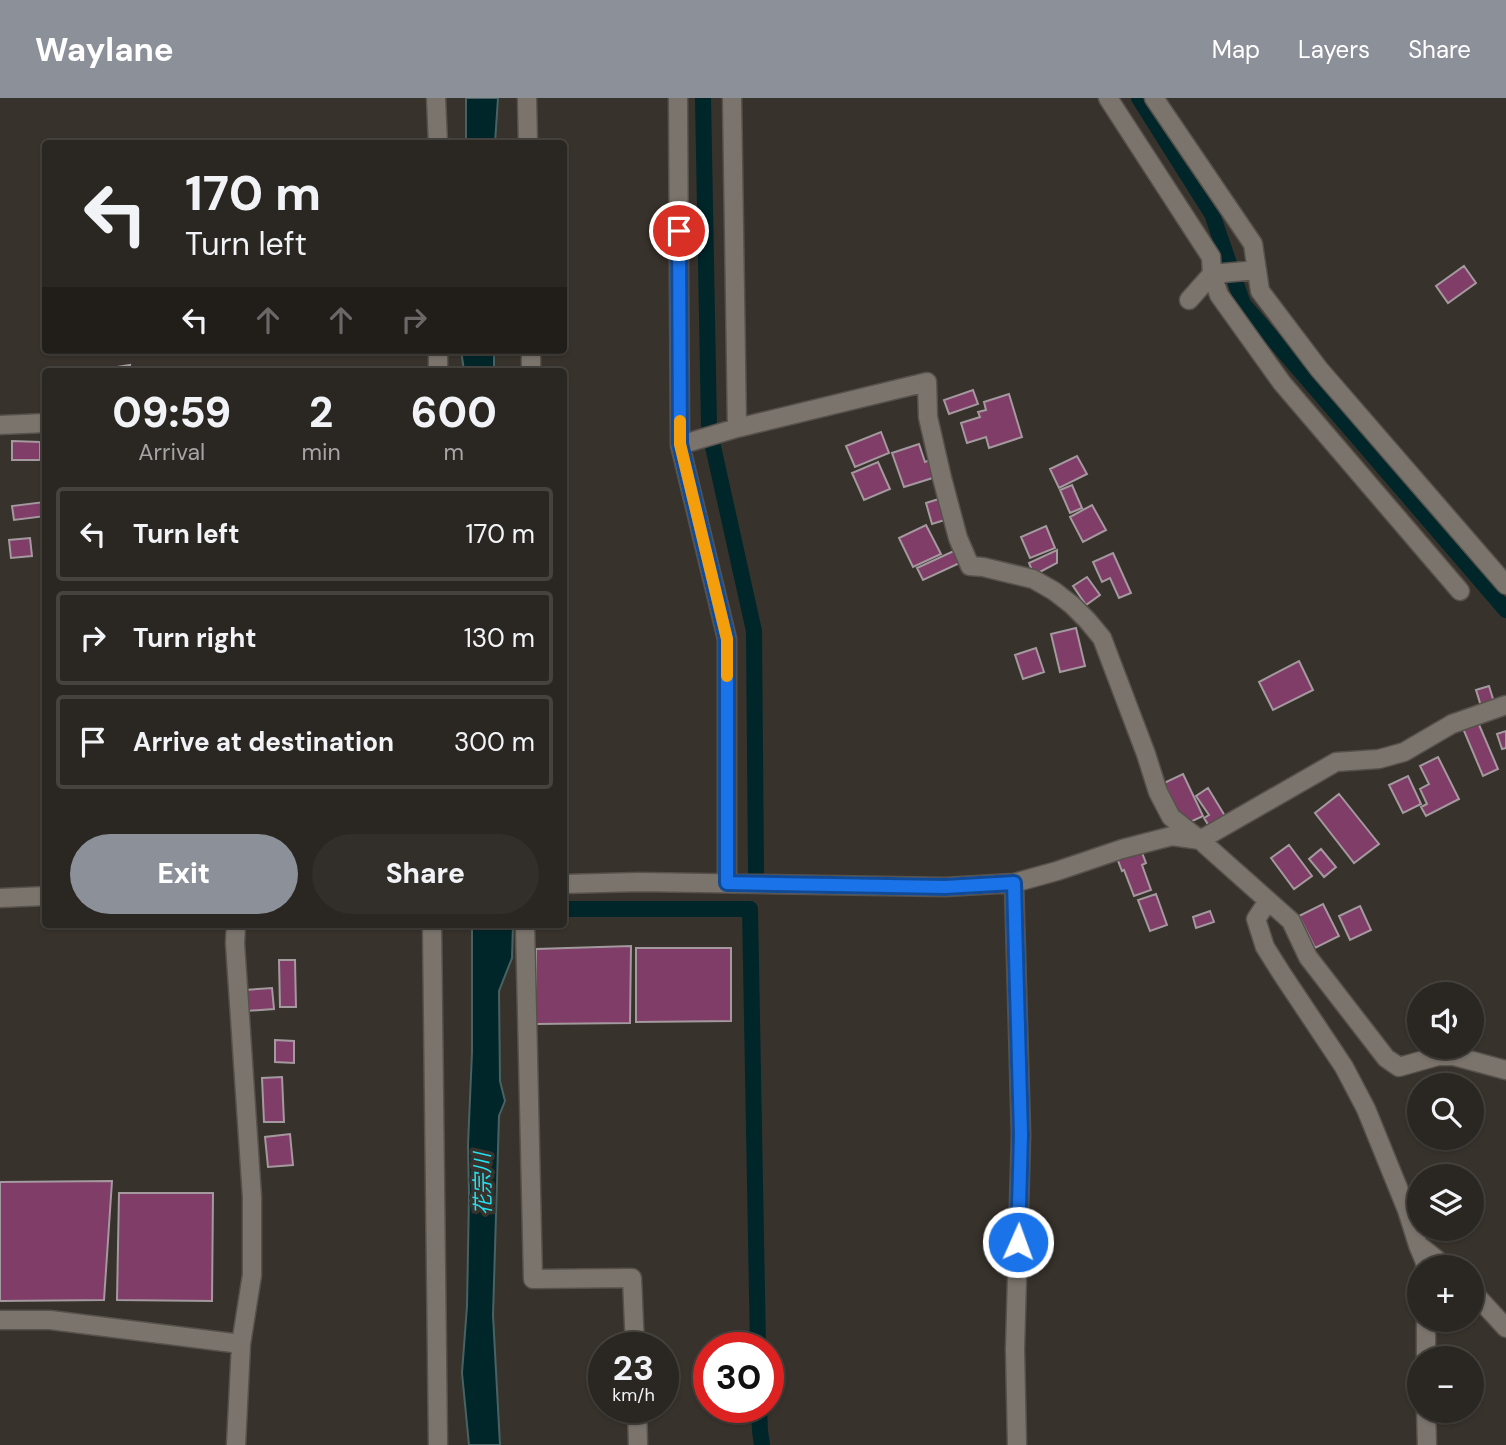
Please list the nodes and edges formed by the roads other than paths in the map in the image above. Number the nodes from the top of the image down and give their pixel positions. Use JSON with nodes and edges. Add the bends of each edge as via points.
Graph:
{"nodes":[{"id":1,"x":436,"y":98,"type":"edge"},
{"id":2,"x":527,"y":98,"type":"edge"},
{"id":3,"x":678,"y":98,"type":"edge"},
{"id":4,"x":732,"y":98,"type":"edge"},
{"id":5,"x":1108,"y":98,"type":"edge"},
{"id":6,"x":1154,"y":98,"type":"edge"},
{"id":7,"x":438,"y":140,"type":"edge"},
{"id":8,"x":528,"y":140,"type":"edge"},
{"id":9,"x":1256,"y":270,"type":"junction"},
{"id":10,"x":1212,"y":274,"type":"junction"},
{"id":11,"x":1189,"y":300,"type":"dead end"},
{"id":12,"x":42,"y":423,"type":"edge"},
{"id":13,"x":0,"y":425,"type":"edge"},
{"id":14,"x":737,"y":428,"type":"junction"},
{"id":15,"x":680,"y":444,"type":"junction"},
{"id":16,"x":1506,"y":585,"type":"edge"},
{"id":17,"x":1460,"y":591,"type":"dead end"},
{"id":18,"x":1506,"y":705,"type":"edge"},
{"id":19,"x":1200,"y":840,"type":"junction"},
{"id":20,"x":727,"y":883,"type":"junction"},
{"id":21,"x":1014,"y":883,"type":"junction"},
{"id":22,"x":567,"y":884,"type":"edge"},
{"id":23,"x":42,"y":897,"type":"edge"},
{"id":24,"x":0,"y":898,"type":"edge"},
{"id":25,"x":1268,"y":901,"type":"junction"},
{"id":26,"x":236,"y":928,"type":"edge"},
{"id":27,"x":432,"y":928,"type":"edge"},
{"id":28,"x":525,"y":928,"type":"edge"},
{"id":29,"x":1506,"y":1070,"type":"edge"},
{"id":30,"x":1418,"y":1245,"type":"junction"},
{"id":31,"x":1422,"y":1255,"type":"edge"},
{"id":32,"x":1431,"y":1255,"type":"edge"},
{"id":33,"x":1484,"y":1304,"type":"edge"},
{"id":34,"x":0,"y":1320,"type":"edge"},
{"id":35,"x":1506,"y":1328,"type":"edge"},
{"id":36,"x":634,"y":1332,"type":"edge"},
{"id":37,"x":241,"y":1344,"type":"junction"},
{"id":38,"x":637,"y":1423,"type":"edge"},
{"id":39,"x":1426,"y":1423,"type":"edge"},
{"id":40,"x":236,"y":1445,"type":"edge"},
{"id":41,"x":438,"y":1445,"type":"edge"},
{"id":42,"x":638,"y":1445,"type":"edge"},
{"id":43,"x":1017,"y":1445,"type":"edge"},
{"id":44,"x":1427,"y":1445,"type":"edge"}],
"edges":[{"from":1,"to":7,"type":"street"},
{"from":2,"to":8,"type":"street"},
{"from":3,"to":15,"type":"street"},
{"from":4,"to":14,"type":"street"},
{"from":5,"to":10,"type":"street","via":[[1211,257]]},
{"from":6,"to":9,"type":"street","via":[[1253,244]]},
{"from":9,"to":10,"type":"street"},
{"from":9,"to":16,"type":"street","via":[[1260,291],[1319,369]]},
{"from":10,"to":11,"type":"street"},
{"from":10,"to":17,"type":"street","via":[[1219,295],[1282,383]]},
{"from":12,"to":13,"type":"street"},
{"from":14,"to":15,"type":"street"},
{"from":14,"to":19,"type":"street","via":[[927,382],[928,417],[942,478],[970,566],[1033,579],[1087,620],[1102,638],[1158,792],[1171,817]]},
{"from":15,"to":20,"type":"street","via":[[727,639]]},
{"from":18,"to":19,"type":"street","via":[[1451,724],[1404,752],[1336,762]]},
{"from":19,"to":21,"type":"street","via":[[1172,836]]},
{"from":19,"to":25,"type":"street"},
{"from":20,"to":21,"type":"street","via":[[945,887]]},
{"from":20,"to":22,"type":"street"},
{"from":21,"to":43,"type":"street","via":[[1021,1135]]},
{"from":23,"to":24,"type":"street"},
{"from":25,"to":29,"type":"street","via":[[1291,921],[1308,957],[1386,1058],[1399,1066],[1454,1056]]},
{"from":25,"to":30,"type":"street","via":[[1256,919],[1265,947],[1344,1067],[1366,1109]]},
{"from":26,"to":37,"type":"street","via":[[252,1197],[252,1275]]},
{"from":27,"to":41,"type":"street"},
{"from":28,"to":36,"type":"street","via":[[533,1279],[632,1278]]},
{"from":30,"to":31,"type":"street"},
{"from":30,"to":32,"type":"street"},
{"from":33,"to":35,"type":"street"},
{"from":34,"to":37,"type":"street","via":[[50,1320]]},
{"from":37,"to":40,"type":"street"},
{"from":38,"to":42,"type":"street"},
{"from":39,"to":44,"type":"street"}]}
